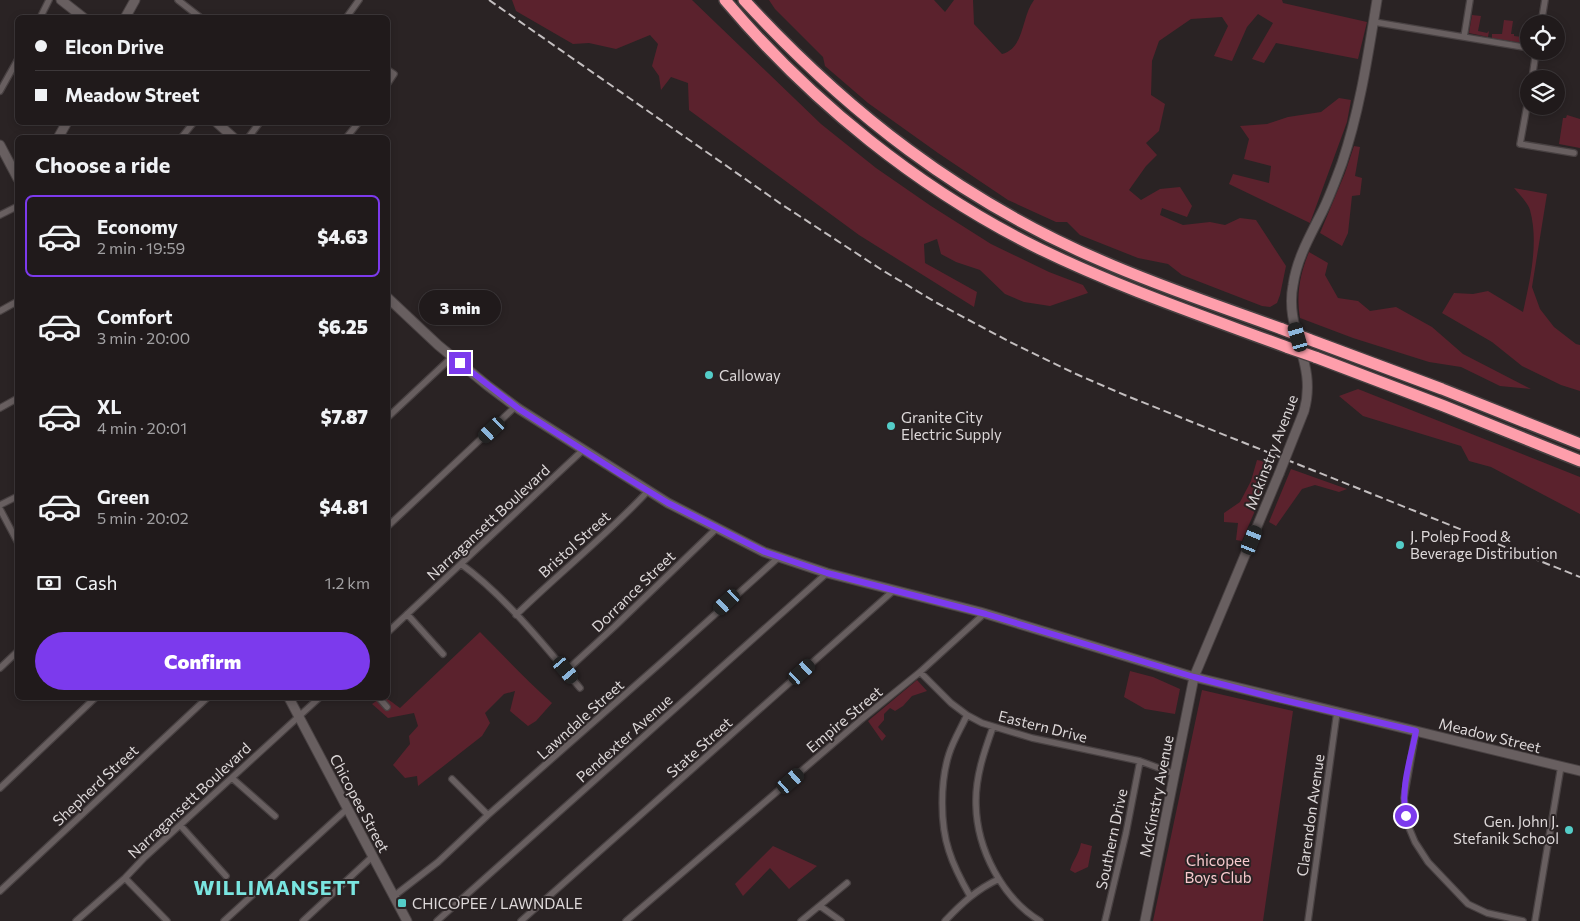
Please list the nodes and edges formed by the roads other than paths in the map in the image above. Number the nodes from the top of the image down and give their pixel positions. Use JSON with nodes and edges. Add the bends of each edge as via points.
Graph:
{"nodes":[{"id":1,"x":49,"y":0,"type":"edge"},
{"id":2,"x":61,"y":0,"type":"edge"},
{"id":3,"x":134,"y":0,"type":"edge"},
{"id":4,"x":178,"y":0,"type":"edge"},
{"id":5,"x":359,"y":0,"type":"edge"},
{"id":6,"x":721,"y":0,"type":"edge"},
{"id":7,"x":725,"y":0,"type":"edge"},
{"id":8,"x":744,"y":0,"type":"edge"},
{"id":9,"x":755,"y":0,"type":"edge"},
{"id":10,"x":1377,"y":0,"type":"edge"},
{"id":11,"x":1470,"y":0,"type":"edge"},
{"id":12,"x":1545,"y":0,"type":"edge"},
{"id":13,"x":42,"y":15,"type":"edge"},
{"id":14,"x":80,"y":15,"type":"edge"},
{"id":15,"x":126,"y":15,"type":"edge"},
{"id":16,"x":197,"y":15,"type":"edge"},
{"id":17,"x":348,"y":15,"type":"edge"},
{"id":18,"x":1542,"y":15,"type":"edge"},
{"id":19,"x":741,"y":18,"type":"junction"},
{"id":20,"x":1374,"y":22,"type":"junction"},
{"id":21,"x":1464,"y":37,"type":"junction"},
{"id":22,"x":1520,"y":46,"type":"edge"},
{"id":23,"x":790,"y":49,"type":"junction"},
{"id":24,"x":15,"y":64,"type":"edge"},
{"id":25,"x":0,"y":91,"type":"edge"},
{"id":26,"x":1525,"y":115,"type":"edge"},
{"id":27,"x":192,"y":125,"type":"edge"},
{"id":28,"x":219,"y":125,"type":"edge"},
{"id":29,"x":357,"y":125,"type":"edge"},
{"id":30,"x":183,"y":135,"type":"edge"},
{"id":31,"x":231,"y":135,"type":"edge"},
{"id":32,"x":348,"y":135,"type":"edge"},
{"id":33,"x":0,"y":145,"type":"edge"},
{"id":34,"x":1574,"y":153,"type":"dead end"},
{"id":35,"x":15,"y":173,"type":"edge"},
{"id":36,"x":15,"y":208,"type":"edge"},
{"id":37,"x":0,"y":215,"type":"edge"},
{"id":38,"x":390,"y":300,"type":"edge"},
{"id":39,"x":15,"y":303,"type":"edge"},
{"id":40,"x":0,"y":311,"type":"edge"},
{"id":41,"x":452,"y":357,"type":"junction"},
{"id":42,"x":15,"y":400,"type":"edge"},
{"id":43,"x":516,"y":406,"type":"junction"},
{"id":44,"x":0,"y":408,"type":"edge"},
{"id":45,"x":390,"y":415,"type":"edge"},
{"id":46,"x":1580,"y":444,"type":"edge"},
{"id":47,"x":584,"y":450,"type":"junction"},
{"id":48,"x":1580,"y":460,"type":"edge"},
{"id":49,"x":648,"y":491,"type":"junction"},
{"id":50,"x":15,"y":498,"type":"edge"},
{"id":51,"x":0,"y":505,"type":"edge"},
{"id":52,"x":0,"y":509,"type":"edge"},
{"id":53,"x":390,"y":524,"type":"edge"},
{"id":54,"x":717,"y":528,"type":"junction"},
{"id":55,"x":15,"y":537,"type":"edge"},
{"id":56,"x":779,"y":556,"type":"junction"},
{"id":57,"x":461,"y":564,"type":"junction"},
{"id":58,"x":826,"y":573,"type":"junction"},
{"id":59,"x":893,"y":591,"type":"junction"},
{"id":60,"x":985,"y":613,"type":"junction"},
{"id":61,"x":407,"y":614,"type":"junction"},
{"id":62,"x":516,"y":615,"type":"junction"},
{"id":63,"x":390,"y":630,"type":"edge"},
{"id":64,"x":15,"y":654,"type":"edge"},
{"id":65,"x":443,"y":654,"type":"dead end"},
{"id":66,"x":0,"y":668,"type":"edge"},
{"id":67,"x":566,"y":670,"type":"junction"},
{"id":68,"x":920,"y":672,"type":"junction"},
{"id":69,"x":1194,"y":677,"type":"junction"},
{"id":70,"x":580,"y":688,"type":"dead end"},
{"id":71,"x":93,"y":700,"type":"edge"},
{"id":72,"x":205,"y":700,"type":"edge"},
{"id":73,"x":290,"y":700,"type":"edge"},
{"id":74,"x":317,"y":700,"type":"edge"},
{"id":75,"x":380,"y":700,"type":"edge"},
{"id":76,"x":387,"y":707,"type":"dead end"},
{"id":77,"x":1337,"y":712,"type":"junction"},
{"id":78,"x":299,"y":716,"type":"junction"},
{"id":79,"x":967,"y":716,"type":"junction"},
{"id":80,"x":993,"y":727,"type":"junction"},
{"id":81,"x":1416,"y":731,"type":"junction"},
{"id":82,"x":1140,"y":761,"type":"junction"},
{"id":83,"x":1561,"y":766,"type":"junction"},
{"id":84,"x":1580,"y":771,"type":"edge"},
{"id":85,"x":1175,"y":774,"type":"junction"},
{"id":86,"x":232,"y":778,"type":"junction"},
{"id":87,"x":452,"y":779,"type":"dead end"},
{"id":88,"x":0,"y":788,"type":"edge"},
{"id":89,"x":348,"y":808,"type":"junction"},
{"id":90,"x":488,"y":815,"type":"junction"},
{"id":91,"x":275,"y":816,"type":"dead end"},
{"id":92,"x":180,"y":826,"type":"junction"},
{"id":93,"x":373,"y":856,"type":"junction"},
{"id":94,"x":226,"y":876,"type":"dead end"},
{"id":95,"x":125,"y":878,"type":"junction"},
{"id":96,"x":999,"y":879,"type":"junction"},
{"id":97,"x":847,"y":883,"type":"dead end"},
{"id":98,"x":0,"y":891,"type":"edge"},
{"id":99,"x":394,"y":896,"type":"junction"},
{"id":100,"x":970,"y":896,"type":"junction"},
{"id":101,"x":820,"y":906,"type":"junction"},
{"id":102,"x":76,"y":921,"type":"edge"},
{"id":103,"x":167,"y":921,"type":"edge"},
{"id":104,"x":224,"y":921,"type":"edge"},
{"id":105,"x":303,"y":921,"type":"edge"},
{"id":106,"x":407,"y":921,"type":"edge"},
{"id":107,"x":437,"y":921,"type":"edge"},
{"id":108,"x":521,"y":921,"type":"edge"},
{"id":109,"x":626,"y":921,"type":"edge"},
{"id":110,"x":801,"y":921,"type":"edge"},
{"id":111,"x":841,"y":921,"type":"edge"},
{"id":112,"x":945,"y":921,"type":"edge"},
{"id":113,"x":1040,"y":921,"type":"edge"},
{"id":114,"x":1105,"y":921,"type":"edge"},
{"id":115,"x":1145,"y":921,"type":"edge"},
{"id":116,"x":1308,"y":921,"type":"edge"},
{"id":117,"x":1523,"y":921,"type":"edge"},
{"id":118,"x":1534,"y":921,"type":"edge"}],
"edges":[{"from":1,"to":13,"type":"street"},
{"from":2,"to":14,"type":"main road"},
{"from":3,"to":15,"type":"main road"},
{"from":4,"to":16,"type":"street"},
{"from":5,"to":17,"type":"street"},
{"from":6,"to":19,"type":"highway"},
{"from":7,"to":19,"type":"highway"},
{"from":8,"to":23,"type":"highway"},
{"from":9,"to":23,"type":"highway"},
{"from":10,"to":20,"type":"main road","name":"Mckinstry Avenue"},
{"from":11,"to":21,"type":"street"},
{"from":12,"to":18,"type":"street"},
{"from":19,"to":48,"type":"highway","bridge":true,"via":[[788,68],[889,155],[971,211],[1031,244],[1088,271]]},
{"from":20,"to":21,"type":"street"},
{"from":20,"to":69,"type":"main road","name":"Mckinstry Avenue","bridge":true,"via":[[1347,148],[1300,256],[1292,288],[1293,319],[1306,365],[1308,397]]},
{"from":21,"to":22,"type":"street"},
{"from":23,"to":46,"type":"highway","bridge":true,"via":[[904,148],[971,194],[1023,223],[1100,261]]},
{"from":24,"to":25,"type":"street"},
{"from":26,"to":34,"type":"street","via":[[1520,144]]},
{"from":27,"to":30,"type":"street"},
{"from":28,"to":31,"type":"main road"},
{"from":29,"to":32,"type":"street"},
{"from":33,"to":35,"type":"main road"},
{"from":36,"to":37,"type":"street"},
{"from":38,"to":41,"type":"main road","name":"Meadow Street"},
{"from":39,"to":40,"type":"street"},
{"from":41,"to":43,"type":"main road","name":"Meadow Street"},
{"from":41,"to":45,"type":"street"},
{"from":42,"to":44,"type":"street"},
{"from":43,"to":47,"type":"main road","name":"Meadow Street"},
{"from":43,"to":53,"type":"street"},
{"from":47,"to":49,"type":"main road","name":"Meadow Street"},
{"from":47,"to":57,"type":"street","name":"Narragansett Boulevard"},
{"from":49,"to":54,"type":"main road","name":"Meadow Street"},
{"from":49,"to":62,"type":"street","name":"Bristol Street","via":[[622,519]]},
{"from":50,"to":51,"type":"street"},
{"from":52,"to":55,"type":"street"},
{"from":54,"to":56,"type":"main road","name":"Meadow Street","via":[[764,552]]},
{"from":54,"to":67,"type":"street","name":"Dorrance Street"},
{"from":56,"to":58,"type":"main road","name":"Meadow Street"},
{"from":56,"to":90,"type":"street","name":"Lawndale Street"},
{"from":57,"to":61,"type":"street","name":"Narragansett Boulevard"},
{"from":57,"to":62,"type":"street","via":[[478,576]]},
{"from":58,"to":59,"type":"main road","name":"Meadow Street"},
{"from":58,"to":107,"type":"street","name":"Pendexter Avenue"},
{"from":59,"to":60,"type":"main road","name":"Meadow Street"},
{"from":59,"to":108,"type":"street","name":"State Street"},
{"from":60,"to":68,"type":"street","name":"Empire Street"},
{"from":60,"to":69,"type":"main road","name":"Meadow Street"},
{"from":61,"to":63,"type":"street","name":"Narragansett Boulevard"},
{"from":61,"to":65,"type":"street"},
{"from":62,"to":67,"type":"street"},
{"from":64,"to":66,"type":"street"},
{"from":67,"to":70,"type":"street"},
{"from":68,"to":79,"type":"street","name":"Eastern Drive"},
{"from":68,"to":109,"type":"street","name":"Empire Street"},
{"from":69,"to":77,"type":"main road","name":"Meadow Street"},
{"from":69,"to":85,"type":"main road","name":"McKinstry Avenue"},
{"from":71,"to":88,"type":"street"},
{"from":72,"to":98,"type":"street","name":"Shepherd Street"},
{"from":73,"to":78,"type":"main road","name":"Chicopee Street"},
{"from":74,"to":78,"type":"street","name":"Narragansett Boulevard"},
{"from":75,"to":76,"type":"street"},
{"from":77,"to":81,"type":"main road","name":"Meadow Street"},
{"from":77,"to":116,"type":"street","name":"Clarendon Avenue"},
{"from":78,"to":86,"type":"street","name":"Narragansett Boulevard"},
{"from":78,"to":89,"type":"main road","name":"Chicopee Street"},
{"from":79,"to":80,"type":"street","name":"Eastern Drive"},
{"from":79,"to":100,"type":"street","via":[[948,755],[942,813],[948,850]]},
{"from":80,"to":82,"type":"street","name":"Eastern Drive"},
{"from":80,"to":96,"type":"street","via":[[982,760],[976,805],[983,842]]},
{"from":81,"to":83,"type":"main road","name":"Meadow Street"},
{"from":81,"to":117,"type":"street","via":[[1404,798],[1407,823],[1415,842],[1428,862],[1468,904],[1487,913]]},
{"from":82,"to":85,"type":"street","name":"Eastern Drive"},
{"from":82,"to":114,"type":"street","name":"Southern Drive"},
{"from":83,"to":84,"type":"main road","name":"Meadow Street"},
{"from":83,"to":118,"type":"street"},
{"from":85,"to":115,"type":"main road","name":"McKinstry Avenue"},
{"from":86,"to":91,"type":"street"},
{"from":86,"to":92,"type":"street","name":"Narragansett Boulevard"},
{"from":87,"to":90,"type":"street"},
{"from":89,"to":93,"type":"main road","name":"Chicopee Street"},
{"from":89,"to":104,"type":"street"},
{"from":90,"to":99,"type":"street","name":"Lawndale Street","via":[[438,862]]},
{"from":92,"to":94,"type":"street"},
{"from":92,"to":95,"type":"street","name":"Narragansett Boulevard"},
{"from":93,"to":99,"type":"main road","name":"Chicopee Street"},
{"from":93,"to":105,"type":"street"},
{"from":95,"to":102,"type":"street","name":"Narragansett Boulevard"},
{"from":95,"to":103,"type":"street"},
{"from":96,"to":100,"type":"street"},
{"from":96,"to":113,"type":"street","via":[[1012,897]]},
{"from":97,"to":101,"type":"street"},
{"from":99,"to":106,"type":"main road","name":"Chicopee Street"},
{"from":100,"to":112,"type":"street"},
{"from":101,"to":110,"type":"street"},
{"from":101,"to":111,"type":"street"}]}
